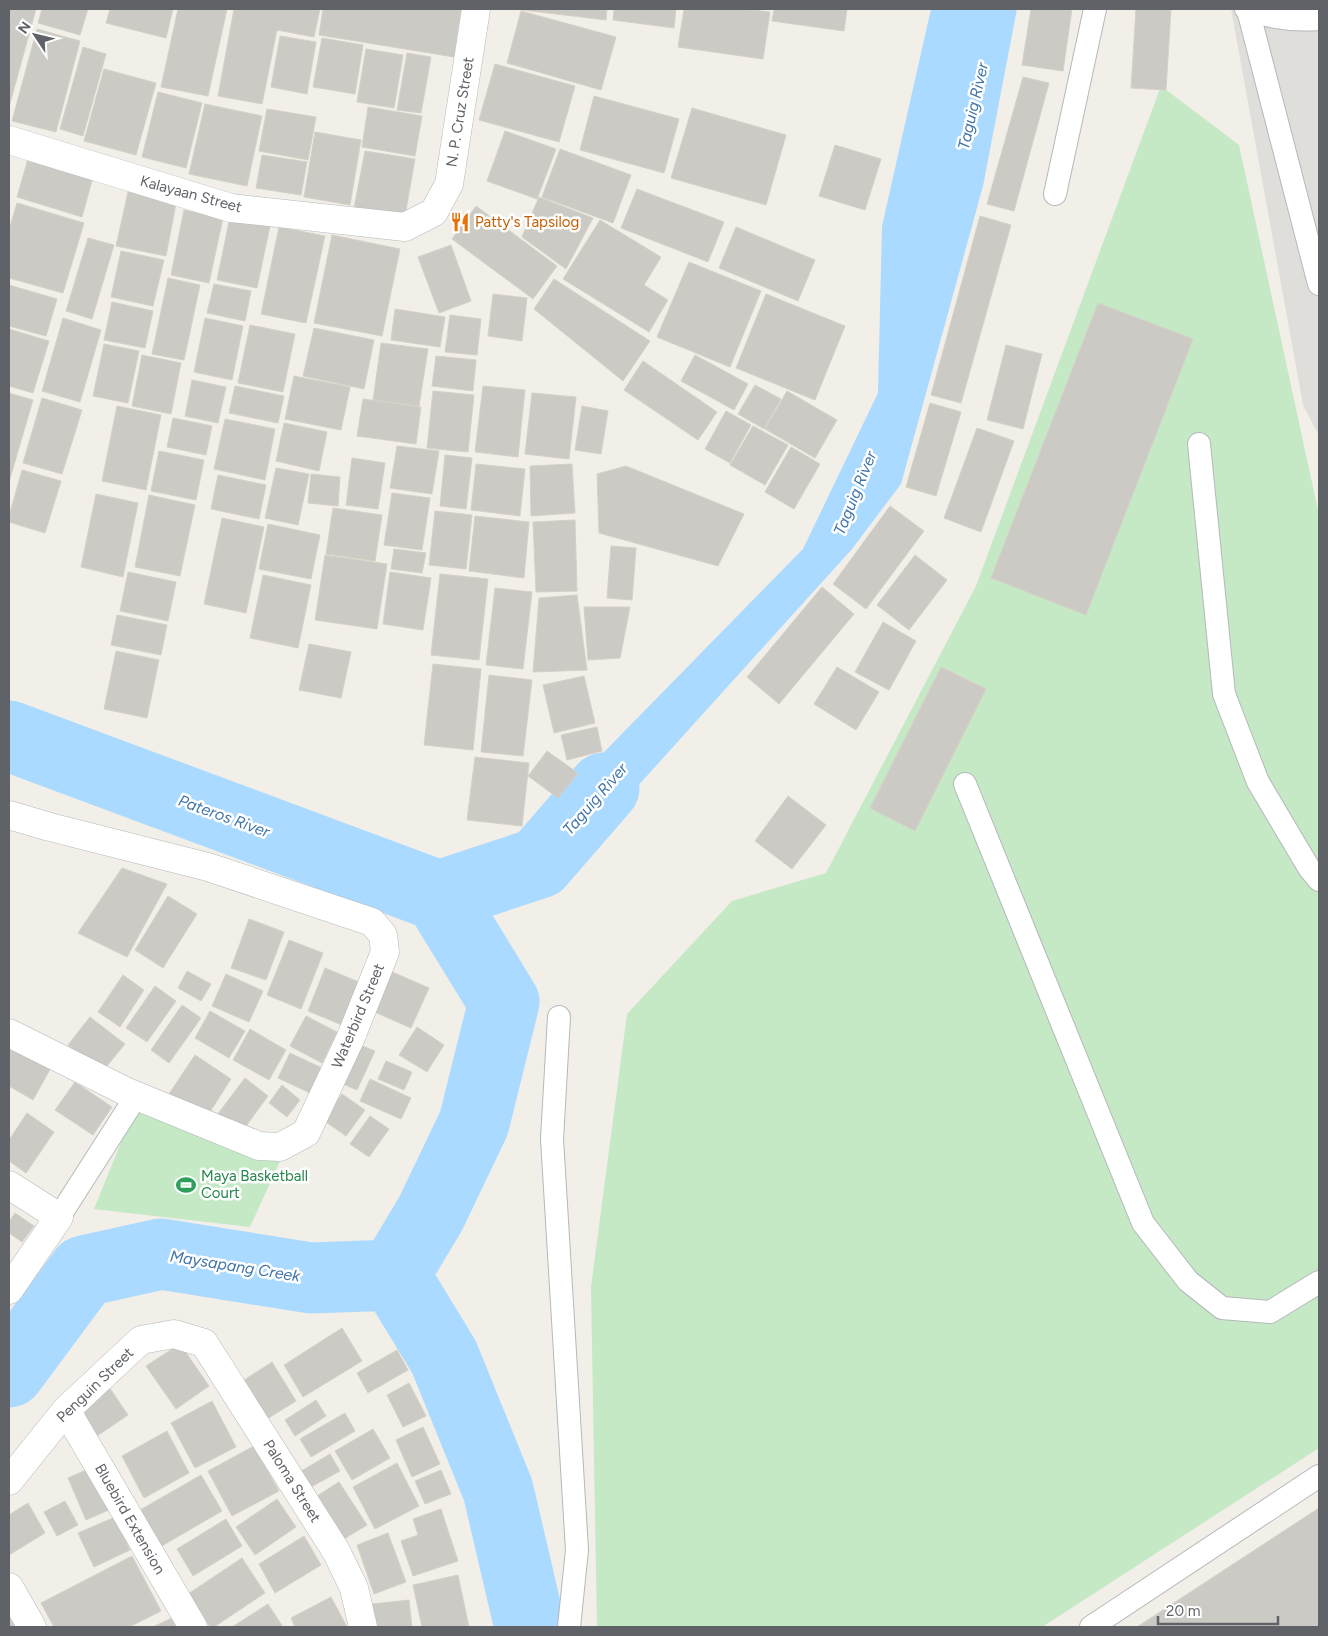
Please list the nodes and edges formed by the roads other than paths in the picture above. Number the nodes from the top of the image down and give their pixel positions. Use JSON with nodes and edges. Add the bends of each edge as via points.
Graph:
{"nodes":[{"id":1,"x":476,"y":9,"type":"edge"},
{"id":2,"x":1095,"y":9,"type":"edge"},
{"id":3,"x":1247,"y":9,"type":"edge"},
{"id":4,"x":1319,"y":19,"type":"edge"},
{"id":5,"x":9,"y":140,"type":"edge"},
{"id":6,"x":1055,"y":194,"type":"dead end"},
{"id":7,"x":434,"y":212,"type":"joint"},
{"id":8,"x":1319,"y":284,"type":"edge"},
{"id":9,"x":1199,"y":444,"type":"dead end"},
{"id":10,"x":965,"y":784,"type":"dead end"},
{"id":11,"x":9,"y":815,"type":"edge"},
{"id":12,"x":1319,"y":880,"type":"edge"},
{"id":13,"x":559,"y":1017,"type":"dead end"},
{"id":14,"x":9,"y":1033,"type":"edge"},
{"id":15,"x":137,"y":1095,"type":"junction"},
{"id":16,"x":9,"y":1184,"type":"edge"},
{"id":17,"x":59,"y":1217,"type":"junction"},
{"id":18,"x":1319,"y":1282,"type":"edge"},
{"id":19,"x":9,"y":1290,"type":"edge"},
{"id":20,"x":204,"y":1342,"type":"joint"},
{"id":21,"x":66,"y":1410,"type":"junction"},
{"id":22,"x":1319,"y":1476,"type":"edge"},
{"id":23,"x":9,"y":1481,"type":"edge"},
{"id":24,"x":9,"y":1587,"type":"edge"},
{"id":25,"x":32,"y":1627,"type":"edge"},
{"id":26,"x":193,"y":1627,"type":"edge"},
{"id":27,"x":363,"y":1627,"type":"edge"},
{"id":28,"x":569,"y":1627,"type":"edge"},
{"id":29,"x":1091,"y":1627,"type":"edge"}],
"edges":[{"from":1,"to":7,"type":"street","name":"N. P. Cruz Street","via":[[449,184]]},
{"from":2,"to":6,"type":"lane"},
{"from":3,"to":4,"type":"lane","via":[[1272,17]]},
{"from":3,"to":8,"type":"lane"},
{"from":5,"to":7,"type":"street","name":"Kalayaan Street","via":[[231,208],[405,227]]},
{"from":9,"to":12,"type":"lane","via":[[1224,694],[1258,782]]},
{"from":10,"to":18,"type":"lane","via":[[1143,1223],[1188,1281],[1222,1308],[1270,1312]]},
{"from":11,"to":15,"type":"street","name":"Waterbird Street","via":[[208,866],[372,922],[383,935],[385,952],[355,1029],[306,1133],[280,1147],[260,1146]]},
{"from":13,"to":28,"type":"lane","via":[[552,1139],[577,1550]]},
{"from":14,"to":15,"type":"street","name":"Waterbird Street"},
{"from":15,"to":17,"type":"lane"},
{"from":16,"to":17,"type":"street"},
{"from":17,"to":19,"type":"street"},
{"from":20,"to":21,"type":"street","name":"Penguin Street","via":[[174,1334],[141,1340]]},
{"from":20,"to":27,"type":"street","name":"Paloma Street","via":[[336,1551],[354,1588]]},
{"from":21,"to":23,"type":"street","name":"Penguin Street"},
{"from":21,"to":26,"type":"street","name":"Bluebird Extension"},
{"from":22,"to":29,"type":"lane"},
{"from":24,"to":25,"type":"street"}]}
